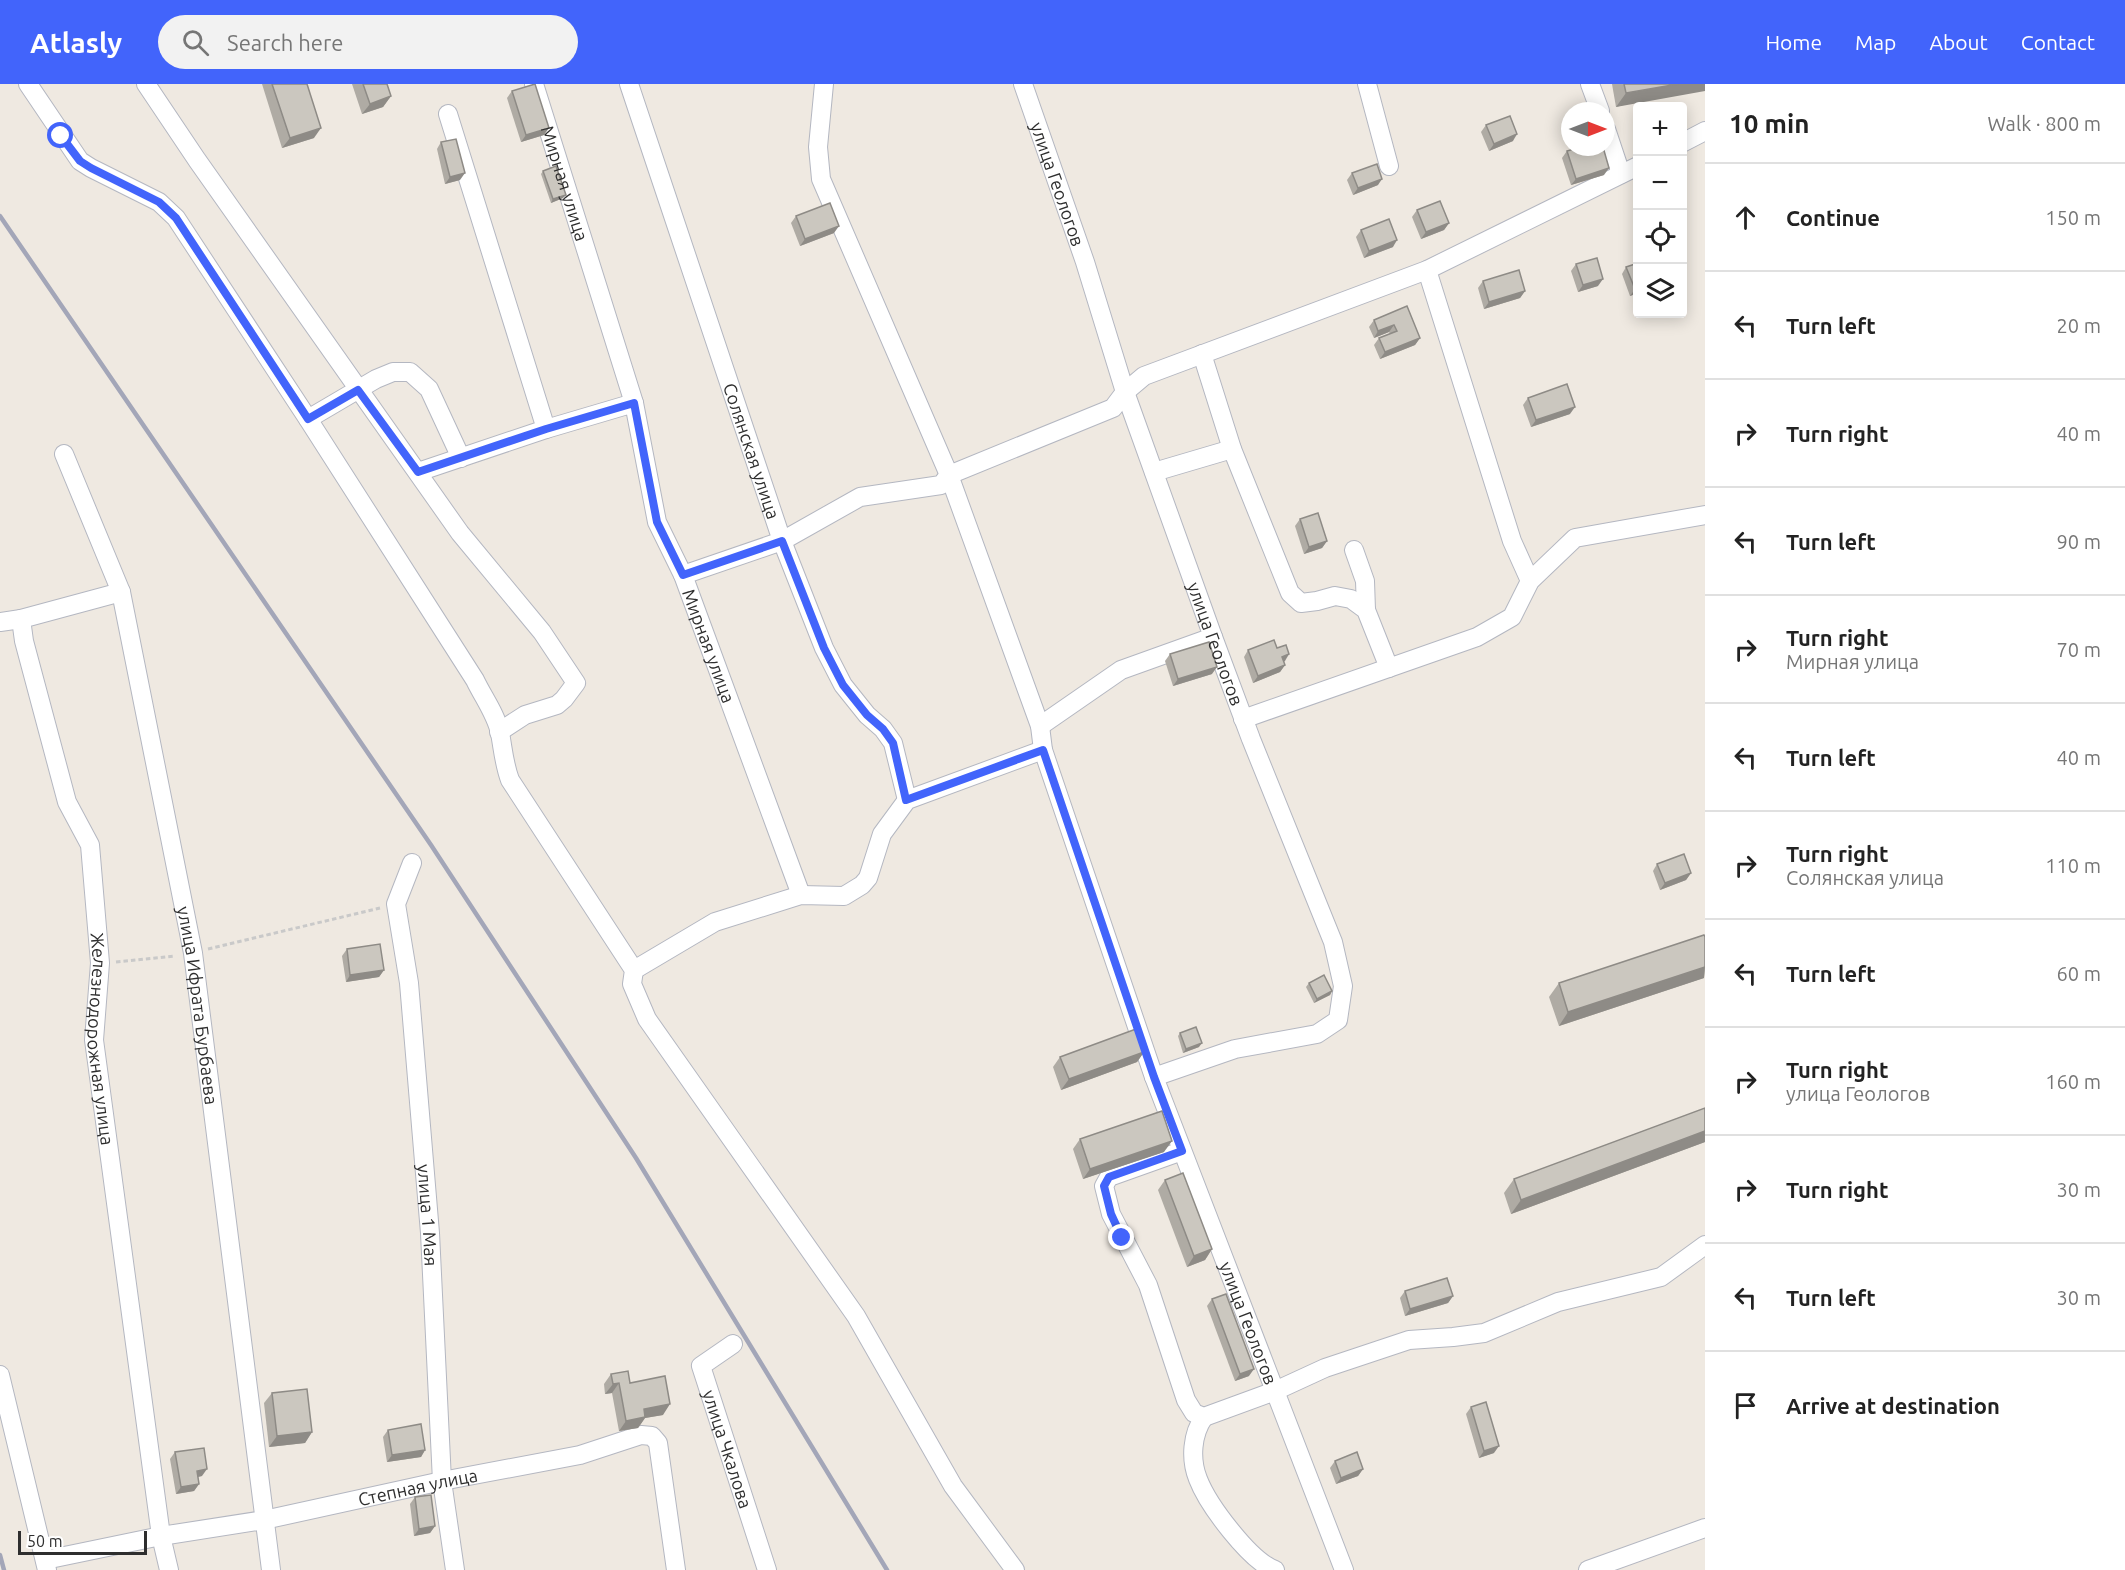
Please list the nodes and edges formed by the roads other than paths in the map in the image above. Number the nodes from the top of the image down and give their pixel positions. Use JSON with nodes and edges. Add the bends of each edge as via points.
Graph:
{"nodes":[{"id":1,"x":28,"y":84,"type":"edge"},
{"id":2,"x":534,"y":84,"type":"edge"},
{"id":3,"x":629,"y":84,"type":"edge"},
{"id":4,"x":824,"y":84,"type":"edge"},
{"id":5,"x":1023,"y":84,"type":"edge"},
{"id":6,"x":1368,"y":84,"type":"edge"},
{"id":7,"x":1590,"y":84,"type":"edge"},
{"id":8,"x":148,"y":85,"type":"edge"},
{"id":9,"x":1597,"y":102,"type":"edge"},
{"id":10,"x":448,"y":114,"type":"dead end"},
{"id":11,"x":1705,"y":131,"type":"edge"},
{"id":12,"x":1687,"y":141,"type":"edge"},
{"id":13,"x":1615,"y":145,"type":"edge"},
{"id":14,"x":1389,"y":166,"type":"dead end"},
{"id":15,"x":1629,"y":170,"type":"edge"},
{"id":16,"x":1427,"y":270,"type":"junction"},
{"id":17,"x":1202,"y":354,"type":"junction"},
{"id":18,"x":358,"y":390,"type":"junction"},
{"id":19,"x":1125,"y":392,"type":"junction"},
{"id":20,"x":634,"y":403,"type":"junction"},
{"id":21,"x":308,"y":419,"type":"junction"},
{"id":22,"x":546,"y":429,"type":"junction"},
{"id":23,"x":1232,"y":449,"type":"junction"},
{"id":24,"x":64,"y":454,"type":"dead end"},
{"id":25,"x":461,"y":458,"type":"junction"},
{"id":26,"x":418,"y":472,"type":"junction"},
{"id":27,"x":1154,"y":472,"type":"junction"},
{"id":28,"x":949,"y":475,"type":"junction"},
{"id":29,"x":1705,"y":515,"type":"edge"},
{"id":30,"x":782,"y":541,"type":"junction"},
{"id":31,"x":1354,"y":550,"type":"dead end"},
{"id":32,"x":683,"y":575,"type":"junction"},
{"id":33,"x":1530,"y":581,"type":"junction"},
{"id":34,"x":121,"y":592,"type":"junction"},
{"id":35,"x":1366,"y":610,"type":"junction"},
{"id":36,"x":21,"y":619,"type":"junction"},
{"id":37,"x":0,"y":622,"type":"edge"},
{"id":38,"x":1213,"y":637,"type":"junction"},
{"id":39,"x":1389,"y":668,"type":"junction"},
{"id":40,"x":1243,"y":719,"type":"junction"},
{"id":41,"x":1040,"y":726,"type":"junction"},
{"id":42,"x":500,"y":732,"type":"junction"},
{"id":43,"x":1043,"y":750,"type":"junction"},
{"id":44,"x":906,"y":800,"type":"junction"},
{"id":45,"x":412,"y":863,"type":"dead end"},
{"id":46,"x":801,"y":895,"type":"junction"},
{"id":47,"x":634,"y":970,"type":"junction"},
{"id":48,"x":1154,"y":1077,"type":"junction"},
{"id":49,"x":1182,"y":1151,"type":"junction"},
{"id":50,"x":1705,"y":1245,"type":"edge"},
{"id":51,"x":733,"y":1344,"type":"dead end"},
{"id":52,"x":0,"y":1375,"type":"edge"},
{"id":53,"x":1275,"y":1391,"type":"junction"},
{"id":54,"x":1204,"y":1417,"type":"junction"},
{"id":55,"x":442,"y":1481,"type":"junction"},
{"id":56,"x":264,"y":1520,"type":"junction"},
{"id":57,"x":1705,"y":1528,"type":"edge"},
{"id":58,"x":161,"y":1536,"type":"junction"},
{"id":59,"x":46,"y":1565,"type":"edge"},
{"id":60,"x":169,"y":1570,"type":"edge"},
{"id":61,"x":270,"y":1570,"type":"edge"},
{"id":62,"x":455,"y":1570,"type":"edge"},
{"id":63,"x":676,"y":1570,"type":"edge"},
{"id":64,"x":767,"y":1570,"type":"edge"},
{"id":65,"x":1015,"y":1570,"type":"edge"},
{"id":66,"x":1275,"y":1570,"type":"edge"},
{"id":67,"x":1344,"y":1570,"type":"edge"},
{"id":68,"x":1588,"y":1570,"type":"edge"}],
"edges":[{"from":1,"to":21,"type":"street","via":[[80,161],[159,202],[176,218]]},
{"from":2,"to":20,"type":"street","name":"Мирная улица"},
{"from":3,"to":30,"type":"street","name":"Солянская улица"},
{"from":4,"to":28,"type":"street","name":"улица Геологов","via":[[818,147],[821,179]]},
{"from":5,"to":19,"type":"street","name":"улица Геологов"},
{"from":6,"to":14,"type":"street"},
{"from":7,"to":9,"type":"street"},
{"from":8,"to":18,"type":"street"},
{"from":10,"to":22,"type":"street"},
{"from":11,"to":12,"type":"street"},
{"from":13,"to":15,"type":"street"},
{"from":15,"to":16,"type":"street"},
{"from":16,"to":17,"type":"street"},
{"from":16,"to":33,"type":"street","via":[[1512,541]]},
{"from":17,"to":19,"type":"street","via":[[1144,376]]},
{"from":17,"to":23,"type":"street"},
{"from":18,"to":21,"type":"street"},
{"from":18,"to":25,"type":"street","via":[[393,372],[411,372],[429,389]]},
{"from":18,"to":26,"type":"street"},
{"from":19,"to":27,"type":"street","name":"улица Геологов"},
{"from":19,"to":28,"type":"street","via":[[1113,408]]},
{"from":20,"to":22,"type":"street"},
{"from":20,"to":32,"type":"street","name":"Мирная улица","via":[[657,522]]},
{"from":21,"to":42,"type":"street","via":[[475,680]]},
{"from":22,"to":25,"type":"street"},
{"from":23,"to":27,"type":"street"},
{"from":23,"to":35,"type":"street","via":[[1290,593],[1301,603],[1335,596],[1352,599]]},
{"from":24,"to":34,"type":"street","name":"улица Ифрата Бурбаева"},
{"from":25,"to":26,"type":"street"},
{"from":26,"to":42,"type":"street","via":[[460,533],[542,632],[576,683],[557,705],[525,715]]},
{"from":27,"to":38,"type":"street","name":"улица Геологов"},
{"from":28,"to":30,"type":"street","via":[[941,485],[860,497]]},
{"from":28,"to":41,"type":"street","name":"улица Геологов"},
{"from":29,"to":33,"type":"street","via":[[1575,538]]},
{"from":30,"to":32,"type":"street"},
{"from":30,"to":44,"type":"street","name":"Солянская улица","via":[[824,648],[843,685],[893,743]]},
{"from":31,"to":35,"type":"street","via":[[1365,581]]},
{"from":32,"to":46,"type":"street","name":"Мирная улица"},
{"from":33,"to":39,"type":"street","via":[[1512,617],[1478,637]]},
{"from":34,"to":36,"type":"street"},
{"from":34,"to":56,"type":"street","name":"улица Ифрата Бурбаева","via":[[193,953]]},
{"from":35,"to":39,"type":"street"},
{"from":36,"to":37,"type":"street"},
{"from":36,"to":58,"type":"street","name":"Железнодорожная улица","via":[[68,802],[90,845],[100,963],[94,1040]]},
{"from":38,"to":40,"type":"street","name":"улица Геологов"},
{"from":38,"to":41,"type":"street","via":[[1121,670]]},
{"from":39,"to":40,"type":"street"},
{"from":40,"to":48,"type":"street","name":"улица Геологов","via":[[1332,942],[1343,986],[1338,1020],[1317,1034],[1235,1049]]},
{"from":41,"to":43,"type":"street","name":"улица Геологов"},
{"from":42,"to":47,"type":"street","via":[[504,766],[510,780]]},
{"from":43,"to":44,"type":"street"},
{"from":43,"to":48,"type":"street","name":"улица Геологов"},
{"from":44,"to":46,"type":"street","via":[[882,834],[872,869],[862,885],[844,896]]},
{"from":45,"to":55,"type":"street","name":"улица 1 Мая","via":[[396,904],[409,983],[430,1233]]},
{"from":46,"to":47,"type":"street","via":[[715,922]]},
{"from":47,"to":65,"type":"street","via":[[632,984],[647,1018],[856,1316],[953,1486]]},
{"from":48,"to":49,"type":"street","name":"улица Геологов"},
{"from":49,"to":53,"type":"street","name":"улица Геологов"},
{"from":49,"to":54,"type":"street","via":[[1109,1177],[1104,1186],[1111,1214],[1148,1285],[1186,1400],[1194,1413]]},
{"from":50,"to":53,"type":"street","via":[[1661,1277],[1558,1302],[1484,1333],[1409,1340],[1325,1368]]},
{"from":51,"to":64,"type":"street","name":"улица Чкалова","via":[[701,1366]]},
{"from":52,"to":59,"type":"street"},
{"from":53,"to":54,"type":"street"},
{"from":53,"to":67,"type":"street","name":"улица Геологов"},
{"from":54,"to":66,"type":"street","via":[[1193,1445],[1198,1479],[1228,1530]]},
{"from":55,"to":56,"type":"street","name":"Степная улица"},
{"from":55,"to":62,"type":"street","name":"улица 1 Мая"},
{"from":55,"to":63,"type":"street","name":"Степная улица","via":[[580,1455],[641,1435],[652,1436],[658,1443]]},
{"from":56,"to":58,"type":"street","name":"Степная улица"},
{"from":56,"to":61,"type":"street","name":"улица Ифрата Бурбаева"},
{"from":57,"to":68,"type":"street"},
{"from":58,"to":59,"type":"street","name":"Степная улица"},
{"from":58,"to":60,"type":"street","name":"Железнодорожная улица"}]}
